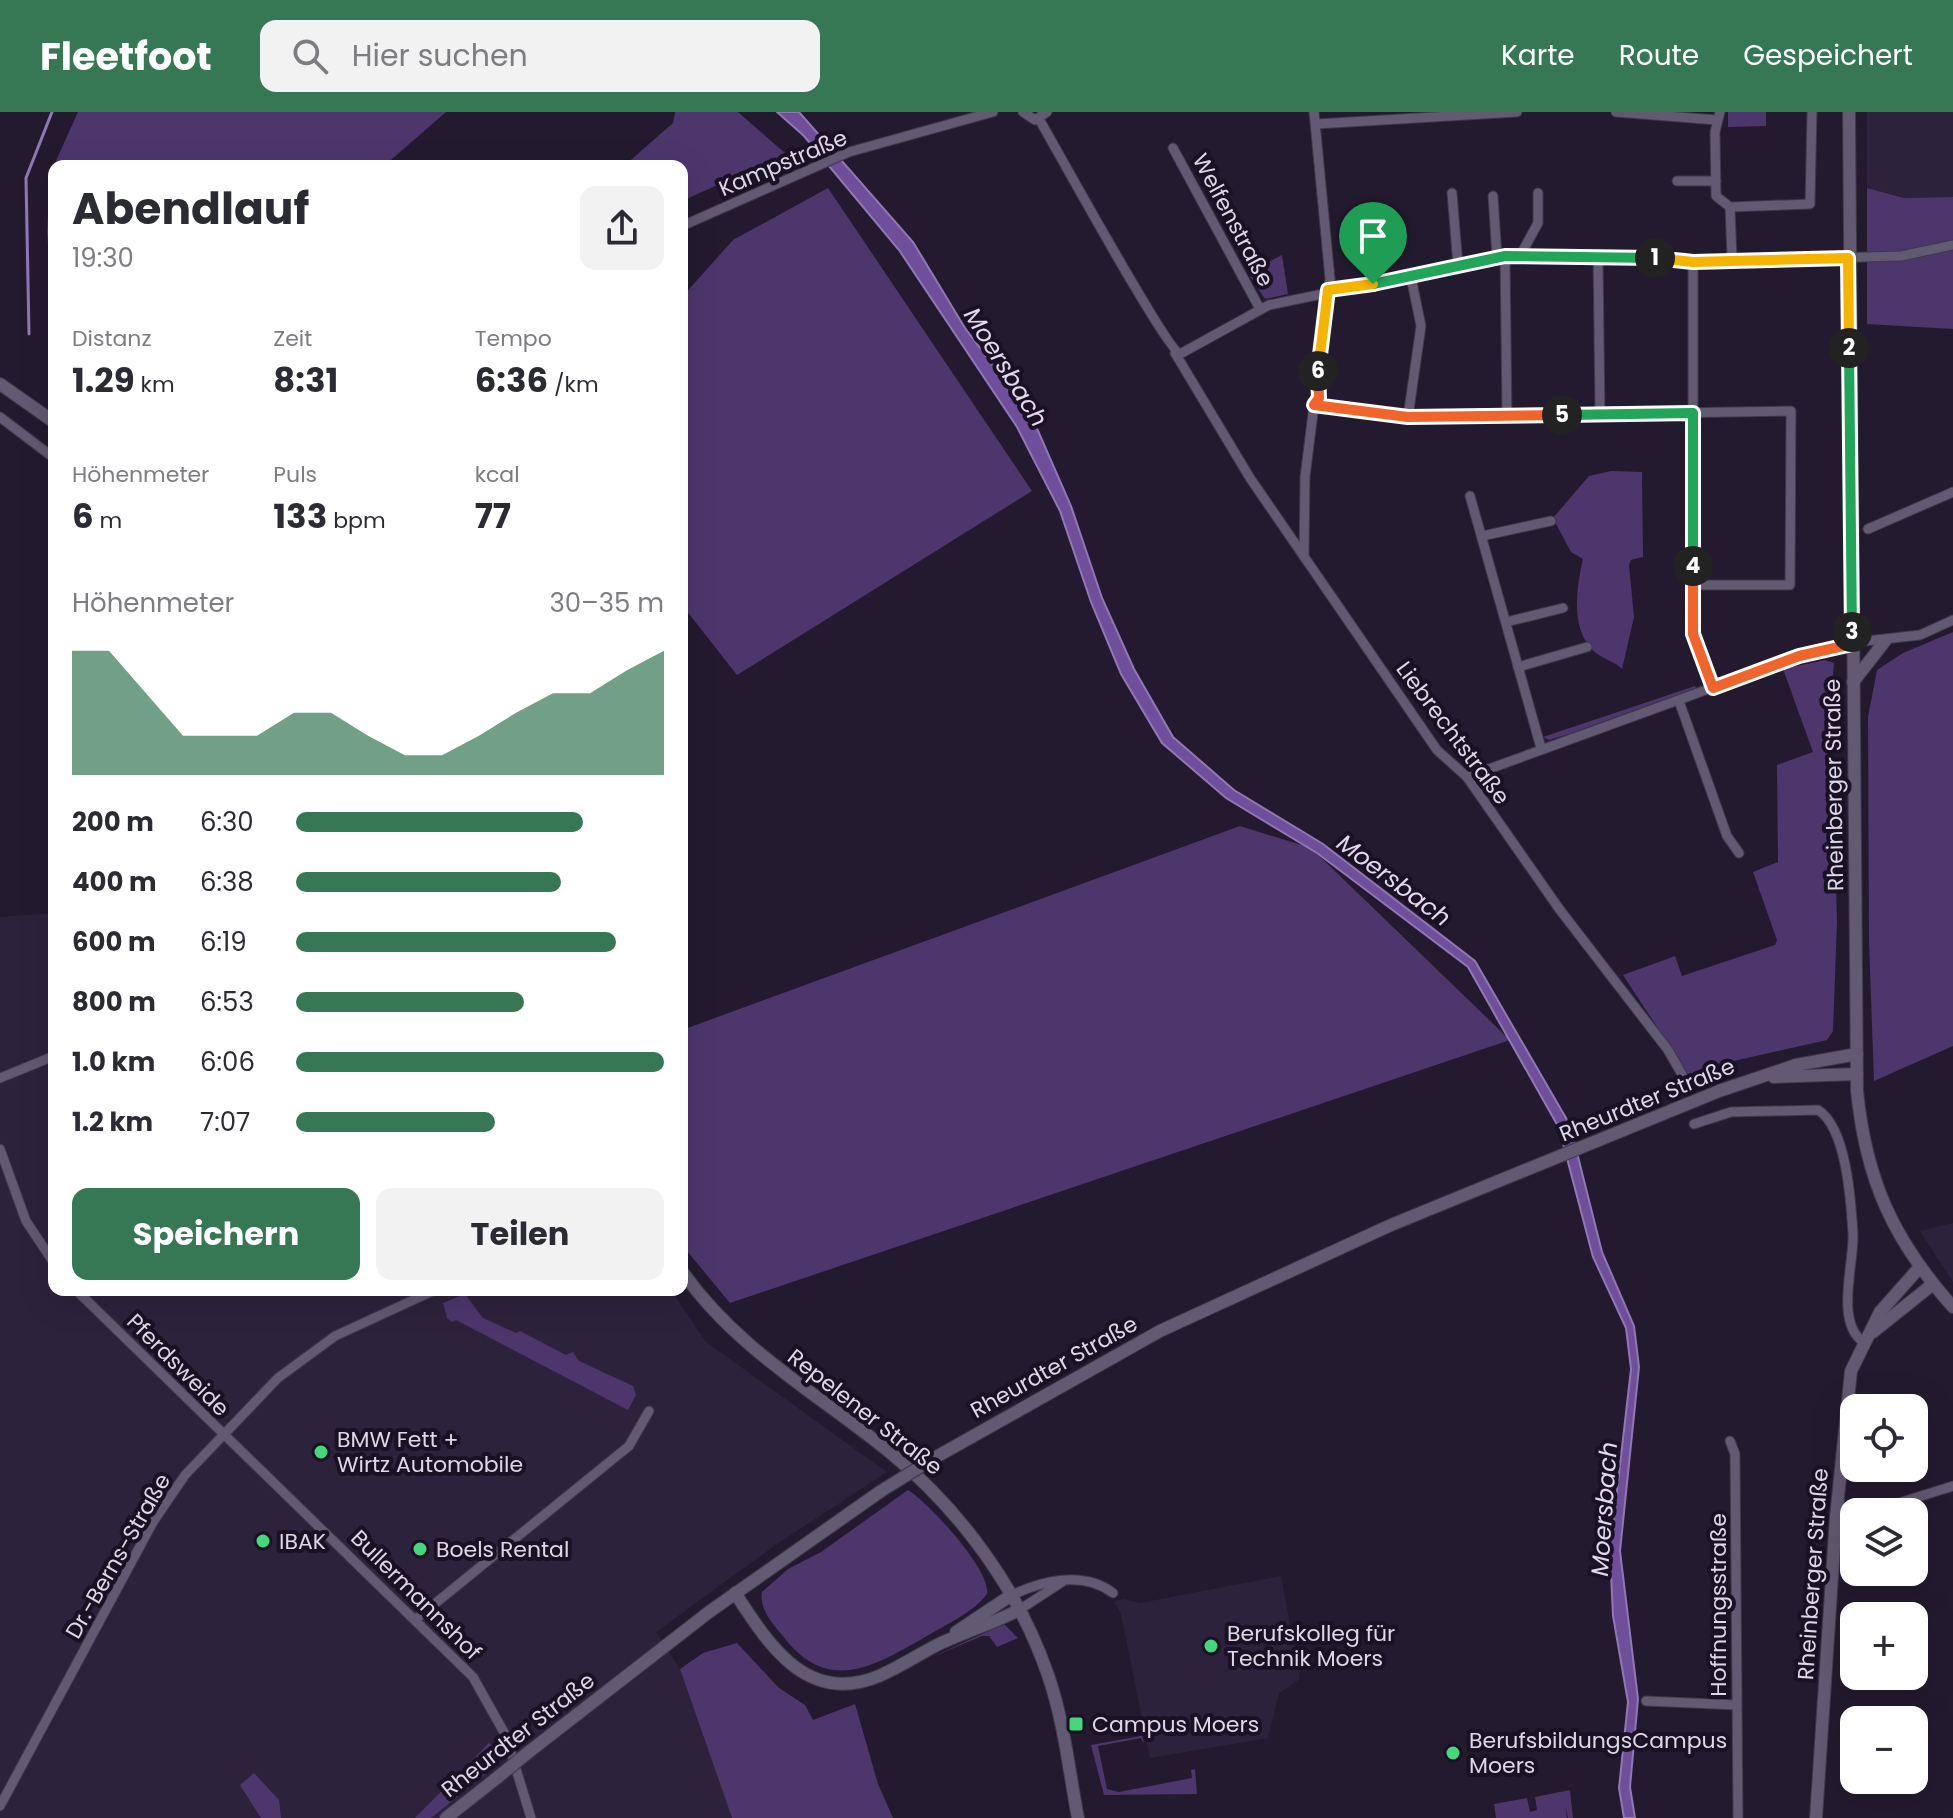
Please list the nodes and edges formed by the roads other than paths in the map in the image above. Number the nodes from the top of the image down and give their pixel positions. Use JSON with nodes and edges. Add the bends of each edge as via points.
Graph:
{"nodes":[{"id":1,"x":993,"y":112,"type":"edge"},
{"id":2,"x":1023,"y":112,"type":"edge"},
{"id":3,"x":1314,"y":112,"type":"edge"},
{"id":4,"x":1517,"y":112,"type":"edge"},
{"id":5,"x":1616,"y":112,"type":"edge"},
{"id":6,"x":1812,"y":112,"type":"edge"},
{"id":7,"x":1849,"y":112,"type":"edge"},
{"id":8,"x":1043,"y":115,"type":"edge"},
{"id":9,"x":1719,"y":116,"type":"edge"},
{"id":10,"x":1316,"y":124,"type":"junction"},
{"id":11,"x":1173,"y":148,"type":"dead end"},
{"id":12,"x":1677,"y":181,"type":"dead end"},
{"id":13,"x":1716,"y":181,"type":"junction"},
{"id":14,"x":1452,"y":193,"type":"dead end"},
{"id":15,"x":1538,"y":193,"type":"dead end"},
{"id":16,"x":1493,"y":196,"type":"dead end"},
{"id":17,"x":1730,"y":207,"type":"junction"},
{"id":18,"x":688,"y":223,"type":"edge"},
{"id":19,"x":1953,"y":245,"type":"edge"},
{"id":20,"x":1501,"y":256,"type":"junction"},
{"id":21,"x":1520,"y":256,"type":"junction"},
{"id":22,"x":1598,"y":257,"type":"junction"},
{"id":23,"x":1732,"y":258,"type":"junction"},
{"id":24,"x":1848,"y":258,"type":"junction"},
{"id":25,"x":1693,"y":262,"type":"junction"},
{"id":26,"x":1458,"y":266,"type":"junction"},
{"id":27,"x":1411,"y":277,"type":"junction"},
{"id":28,"x":1328,"y":290,"type":"junction"},
{"id":29,"x":1260,"y":309,"type":"junction"},
{"id":30,"x":1177,"y":354,"type":"junction"},
{"id":31,"x":0,"y":384,"type":"edge"},
{"id":32,"x":1314,"y":405,"type":"junction"},
{"id":33,"x":1693,"y":413,"type":"junction"},
{"id":34,"x":1507,"y":415,"type":"junction"},
{"id":35,"x":1600,"y":415,"type":"junction"},
{"id":36,"x":0,"y":417,"type":"edge"},
{"id":37,"x":1408,"y":417,"type":"junction"},
{"id":38,"x":48,"y":418,"type":"edge"},
{"id":39,"x":48,"y":453,"type":"edge"},
{"id":40,"x":1953,"y":492,"type":"edge"},
{"id":41,"x":1470,"y":496,"type":"dead end"},
{"id":42,"x":1551,"y":521,"type":"dead end"},
{"id":43,"x":1868,"y":529,"type":"dead end"},
{"id":44,"x":1482,"y":536,"type":"junction"},
{"id":45,"x":1304,"y":556,"type":"junction"},
{"id":46,"x":1693,"y":585,"type":"junction"},
{"id":47,"x":1563,"y":608,"type":"dead end"},
{"id":48,"x":1953,"y":620,"type":"edge"},
{"id":49,"x":1506,"y":622,"type":"junction"},
{"id":50,"x":1885,"y":641,"type":"junction"},
{"id":51,"x":1852,"y":644,"type":"junction"},
{"id":52,"x":1587,"y":647,"type":"dead end"},
{"id":53,"x":1518,"y":667,"type":"junction"},
{"id":54,"x":1853,"y":682,"type":"junction"},
{"id":55,"x":1713,"y":688,"type":"junction"},
{"id":56,"x":1679,"y":701,"type":"junction"},
{"id":57,"x":1541,"y":748,"type":"junction"},
{"id":58,"x":1467,"y":777,"type":"junction"},
{"id":59,"x":1739,"y":853,"type":"dead end"},
{"id":60,"x":1857,"y":1054,"type":"junction"},
{"id":61,"x":48,"y":1058,"type":"edge"},
{"id":62,"x":1857,"y":1074,"type":"junction"},
{"id":63,"x":0,"y":1078,"type":"edge"},
{"id":64,"x":1755,"y":1079,"type":"junction"},
{"id":65,"x":1688,"y":1085,"type":"dead end"},
{"id":66,"x":1694,"y":1124,"type":"dead end"},
{"id":67,"x":0,"y":1149,"type":"edge"},
{"id":68,"x":48,"y":1254,"type":"edge"},
{"id":69,"x":1919,"y":1268,"type":"junction"},
{"id":70,"x":688,"y":1278,"type":"edge"},
{"id":71,"x":1933,"y":1284,"type":"junction"},
{"id":72,"x":82,"y":1296,"type":"edge"},
{"id":73,"x":422,"y":1296,"type":"edge"},
{"id":74,"x":1953,"y":1307,"type":"edge"},
{"id":75,"x":1865,"y":1340,"type":"junction"},
{"id":76,"x":649,"y":1411,"type":"dead end"},
{"id":77,"x":221,"y":1433,"type":"junction"},
{"id":78,"x":1730,"y":1441,"type":"dead end"},
{"id":79,"x":1953,"y":1486,"type":"edge"},
{"id":80,"x":1915,"y":1498,"type":"edge"},
{"id":81,"x":1836,"y":1517,"type":"junction"},
{"id":82,"x":1840,"y":1517,"type":"edge"},
{"id":83,"x":1065,"y":1580,"type":"junction"},
{"id":84,"x":735,"y":1593,"type":"junction"},
{"id":85,"x":1113,"y":1593,"type":"dead end"},
{"id":86,"x":1010,"y":1596,"type":"junction"},
{"id":87,"x":1019,"y":1610,"type":"junction"},
{"id":88,"x":416,"y":1619,"type":"junction"},
{"id":89,"x":941,"y":1643,"type":"junction"},
{"id":90,"x":1646,"y":1701,"type":"dead end"},
{"id":91,"x":1737,"y":1705,"type":"junction"},
{"id":92,"x":0,"y":1806,"type":"edge"},
{"id":93,"x":446,"y":1818,"type":"edge"},
{"id":94,"x":531,"y":1818,"type":"edge"},
{"id":95,"x":1078,"y":1818,"type":"edge"},
{"id":96,"x":1738,"y":1818,"type":"edge"},
{"id":97,"x":1816,"y":1818,"type":"edge"}],
"edges":[{"from":1,"to":18,"type":"street","name":"Kampstraße","via":[[849,152]]},
{"from":2,"to":8,"type":"street","via":[[1030,119]]},
{"from":3,"to":10,"type":"street"},
{"from":4,"to":10,"type":"street"},
{"from":5,"to":9,"type":"street"},
{"from":6,"to":17,"type":"street","via":[[1810,204]]},
{"from":7,"to":24,"type":"main road","name":"Rheinberger Straße"},
{"from":8,"to":30,"type":"street","name":"Liebrechtstraße"},
{"from":9,"to":13,"type":"street"},
{"from":10,"to":28,"type":"street"},
{"from":11,"to":29,"type":"street","name":"Welfenstraße"},
{"from":12,"to":13,"type":"street"},
{"from":13,"to":17,"type":"street","via":[[1716,196]]},
{"from":14,"to":26,"type":"street"},
{"from":15,"to":21,"type":"street","via":[[1538,223]]},
{"from":16,"to":20,"type":"street"},
{"from":17,"to":23,"type":"street"},
{"from":19,"to":24,"type":"street","via":[[1901,256]]},
{"from":20,"to":21,"type":"street"},
{"from":20,"to":26,"type":"street"},
{"from":20,"to":34,"type":"street"},
{"from":21,"to":22,"type":"street"},
{"from":22,"to":25,"type":"street"},
{"from":22,"to":35,"type":"street"},
{"from":23,"to":24,"type":"street"},
{"from":23,"to":25,"type":"street"},
{"from":24,"to":51,"type":"main road","name":"Rheinberger Straße"},
{"from":25,"to":33,"type":"street"},
{"from":26,"to":27,"type":"street"},
{"from":27,"to":28,"type":"street"},
{"from":27,"to":37,"type":"street","via":[[1421,326]]},
{"from":28,"to":29,"type":"street"},
{"from":28,"to":32,"type":"street","via":[[1319,398]]},
{"from":29,"to":30,"type":"street"},
{"from":30,"to":45,"type":"street","name":"Liebrechtstraße","via":[[1250,478]]},
{"from":31,"to":38,"type":"main road"},
{"from":32,"to":37,"type":"street"},
{"from":32,"to":45,"type":"street","via":[[1305,477]]},
{"from":33,"to":35,"type":"street"},
{"from":33,"to":46,"type":"street"},
{"from":33,"to":46,"type":"street","via":[[1791,411],[1792,473],[1790,585]]},
{"from":34,"to":35,"type":"street"},
{"from":34,"to":37,"type":"street"},
{"from":36,"to":39,"type":"street"},
{"from":40,"to":43,"type":"street"},
{"from":41,"to":44,"type":"street"},
{"from":42,"to":44,"type":"street"},
{"from":44,"to":49,"type":"street"},
{"from":45,"to":58,"type":"street","name":"Liebrechtstraße","via":[[1437,750]]},
{"from":46,"to":55,"type":"street","via":[[1693,634]]},
{"from":47,"to":49,"type":"street"},
{"from":48,"to":50,"type":"street","via":[[1920,635]]},
{"from":49,"to":53,"type":"street"},
{"from":50,"to":51,"type":"street"},
{"from":50,"to":54,"type":"main road"},
{"from":51,"to":54,"type":"main road","name":"Rheinberger Straße"},
{"from":51,"to":55,"type":"street","via":[[1799,656]]},
{"from":52,"to":53,"type":"street"},
{"from":53,"to":57,"type":"street"},
{"from":54,"to":60,"type":"main road","name":"Rheinberger Straße"},
{"from":55,"to":56,"type":"street"},
{"from":56,"to":57,"type":"street"},
{"from":56,"to":59,"type":"street","via":[[1727,836]]},
{"from":57,"to":58,"type":"street"},
{"from":58,"to":65,"type":"street","name":"Liebrechtstraße","via":[[1668,1050]]},
{"from":60,"to":62,"type":"main road","name":"Rheinberger Straße"},
{"from":60,"to":64,"type":"main road","name":"Rheurdter Straße"},
{"from":61,"to":63,"type":"street"},
{"from":62,"to":64,"type":"main road","name":"Rheurdter Straße"},
{"from":62,"to":69,"type":"main road","name":"Rheinberger Straße","via":[[1860,1122],[1882,1203]]},
{"from":64,"to":84,"type":"main road","name":"Rheurdter Straße","bridge":true,"via":[[1391,1225],[1160,1331],[936,1457]]},
{"from":66,"to":75,"type":"street","via":[[1731,1112],[1818,1110],[1826,1115],[1844,1163],[1853,1236],[1848,1309],[1853,1333]]},
{"from":67,"to":68,"type":"street","via":[[26,1221]]},
{"from":69,"to":71,"type":"main road","name":"Rheinberger Straße"},
{"from":69,"to":75,"type":"main road","name":"Rheinberger Straße","via":[[1880,1312]]},
{"from":70,"to":86,"type":"main road","name":"Repelener Straße","via":[[729,1327],[933,1490],[977,1542]]},
{"from":71,"to":74,"type":"main road","name":"Rheinberger Straße"},
{"from":71,"to":75,"type":"main road"},
{"from":72,"to":77,"type":"street","name":"Pferdsweide"},
{"from":73,"to":77,"type":"street","name":"Dr.-Berns-Straße","via":[[335,1336],[278,1378]]},
{"from":75,"to":81,"type":"main road","name":"Rheinberger Straße","via":[[1851,1371]]},
{"from":76,"to":88,"type":"street","via":[[629,1446]]},
{"from":77,"to":88,"type":"street","name":"Bullermannshof"},
{"from":77,"to":92,"type":"street","name":"Dr.-Berns-Straße","via":[[153,1522]]},
{"from":78,"to":91,"type":"street","name":"Hoffnungsstraße","via":[[1735,1454]]},
{"from":79,"to":80,"type":"street"},
{"from":81,"to":82,"type":"street"},
{"from":81,"to":97,"type":"main road","name":"Rheinberger Straße"},
{"from":83,"to":85,"type":"street","via":[[1096,1582]]},
{"from":83,"to":86,"type":"street"},
{"from":83,"to":87,"type":"street"},
{"from":84,"to":89,"type":"main road","via":[[764,1638],[795,1667],[820,1681],[863,1681]]},
{"from":84,"to":93,"type":"main road","name":"Rheurdter Straße","bridge":true},
{"from":86,"to":87,"type":"main road","name":"Repelener Straße"},
{"from":86,"to":89,"type":"main road"},
{"from":87,"to":89,"type":"main road"},
{"from":87,"to":95,"type":"main road","name":"Repelener Straße","via":[[1049,1677]]},
{"from":88,"to":94,"type":"street","name":"Bullermannshof","via":[[473,1677],[492,1705]]},
{"from":90,"to":91,"type":"street"},
{"from":91,"to":96,"type":"street","name":"Hoffnungsstraße"}]}
